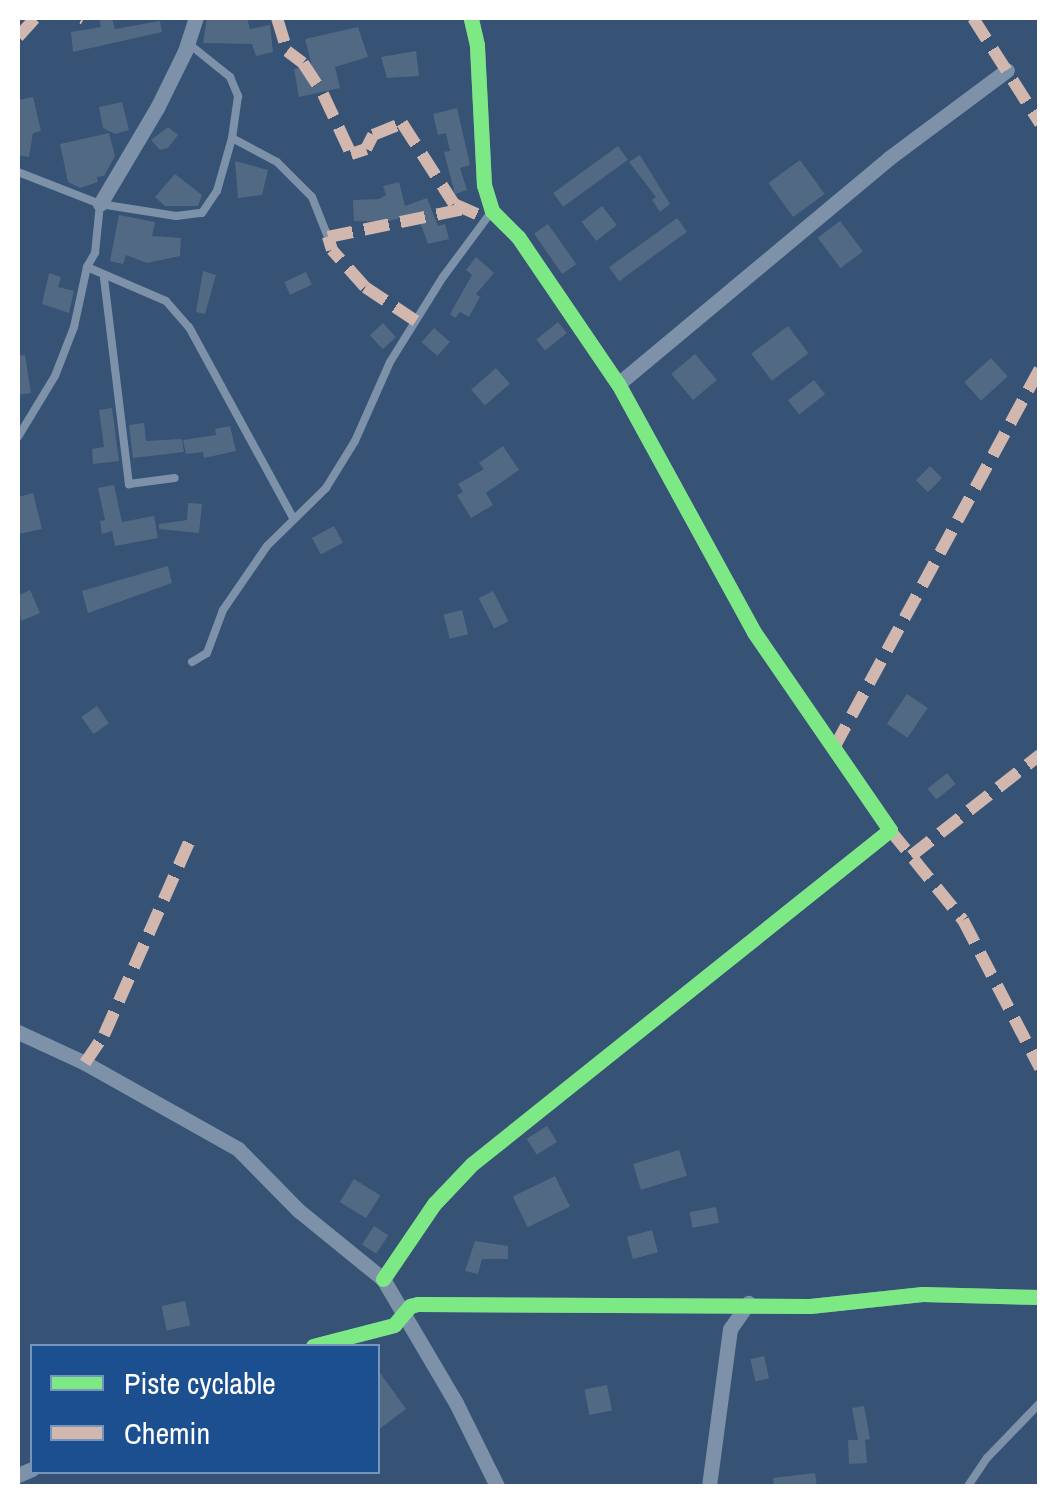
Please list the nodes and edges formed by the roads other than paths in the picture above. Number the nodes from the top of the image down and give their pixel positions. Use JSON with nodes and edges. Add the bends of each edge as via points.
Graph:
{"nodes":[{"id":1,"x":196,"y":18,"type":"edge"},
{"id":2,"x":471,"y":18,"type":"edge"},
{"id":3,"x":188,"y":43,"type":"junction"},
{"id":4,"x":1007,"y":70,"type":"dead end"},
{"id":5,"x":232,"y":138,"type":"junction"},
{"id":6,"x":18,"y":172,"type":"edge"},
{"id":7,"x":100,"y":204,"type":"junction"},
{"id":8,"x":492,"y":212,"type":"junction"},
{"id":9,"x":328,"y":236,"type":"dead end"},
{"id":10,"x":87,"y":267,"type":"junction"},
{"id":11,"x":104,"y":278,"type":"junction"},
{"id":12,"x":618,"y":384,"type":"junction"},
{"id":13,"x":18,"y":436,"type":"edge"},
{"id":14,"x":176,"y":478,"type":"dead end"},
{"id":15,"x":293,"y":518,"type":"junction"},
{"id":16,"x":192,"y":662,"type":"dead end"},
{"id":17,"x":18,"y":1032,"type":"edge"},
{"id":18,"x":383,"y":1279,"type":"junction"},
{"id":19,"x":1040,"y":1298,"type":"edge"},
{"id":20,"x":748,"y":1303,"type":"junction"},
{"id":21,"x":406,"y":1316,"type":"junction"},
{"id":22,"x":321,"y":1344,"type":"edge"},
{"id":23,"x":1040,"y":1404,"type":"edge"},
{"id":24,"x":497,"y":1486,"type":"edge"},
{"id":25,"x":709,"y":1486,"type":"edge"},
{"id":26,"x":968,"y":1486,"type":"edge"}],
"edges":[{"from":1,"to":3,"type":"street"},
{"from":2,"to":8,"type":"street","via":[[484,185]]},
{"from":3,"to":5,"type":"lane","via":[[230,78],[238,96]]},
{"from":3,"to":7,"type":"street"},
{"from":4,"to":12,"type":"street","via":[[889,158]]},
{"from":5,"to":7,"type":"lane","via":[[218,191],[202,213],[176,216]]},
{"from":5,"to":9,"type":"lane","via":[[277,162],[312,197]]},
{"from":6,"to":7,"type":"lane"},
{"from":7,"to":10,"type":"lane","via":[[95,254]]},
{"from":8,"to":12,"type":"street","via":[[518,237]]},
{"from":8,"to":15,"type":"lane","via":[[390,362],[326,488]]},
{"from":10,"to":11,"type":"lane"},
{"from":10,"to":13,"type":"lane","via":[[56,376]]},
{"from":11,"to":14,"type":"lane","via":[[129,484]]},
{"from":11,"to":15,"type":"lane","via":[[166,301],[189,327]]},
{"from":12,"to":18,"type":"street","via":[[754,632],[890,830],[472,1164],[434,1204]]},
{"from":15,"to":16,"type":"lane","via":[[223,610],[208,653]]},
{"from":17,"to":18,"type":"street","via":[[238,1150]]},
{"from":18,"to":21,"type":"street"},
{"from":19,"to":20,"type":"street","via":[[922,1294],[810,1306]]},
{"from":20,"to":21,"type":"street","via":[[418,1304]]},
{"from":20,"to":25,"type":"street","via":[[730,1329]]},
{"from":21,"to":22,"type":"street"},
{"from":21,"to":24,"type":"street"},
{"from":23,"to":26,"type":"lane"}]}
